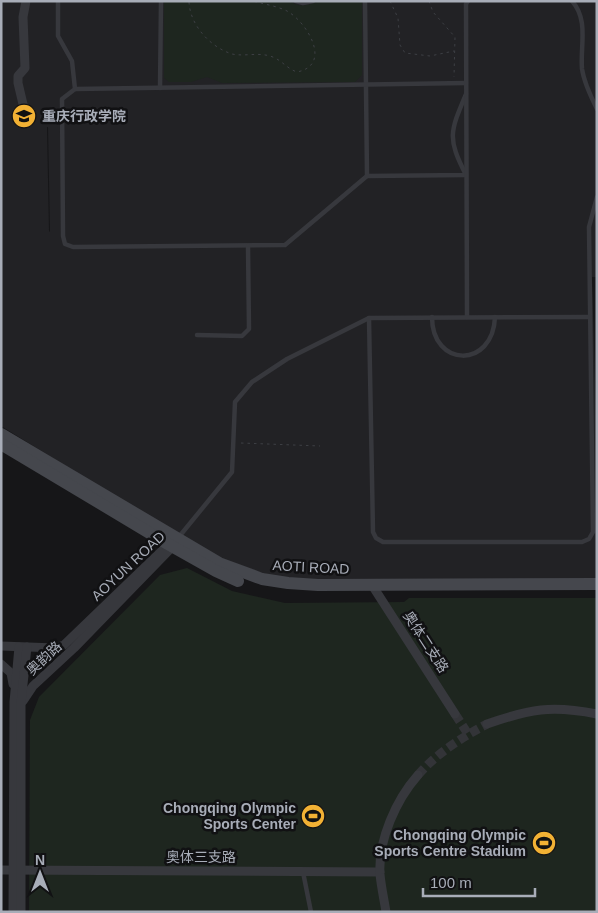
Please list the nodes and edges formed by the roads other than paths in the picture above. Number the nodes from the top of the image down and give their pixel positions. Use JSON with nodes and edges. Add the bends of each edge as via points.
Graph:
{"nodes":[{"id":1,"x":26,"y":1,"type":"edge"},
{"id":2,"x":58,"y":1,"type":"edge"},
{"id":3,"x":161,"y":1,"type":"edge"},
{"id":4,"x":296,"y":1,"type":"edge"},
{"id":5,"x":313,"y":1,"type":"edge"},
{"id":6,"x":365,"y":1,"type":"edge"},
{"id":7,"x":468,"y":1,"type":"edge"},
{"id":8,"x":572,"y":1,"type":"edge"},
{"id":9,"x":466,"y":83,"type":"junction"},
{"id":10,"x":366,"y":84,"type":"junction"},
{"id":11,"x":160,"y":88,"type":"junction"},
{"id":12,"x":75,"y":89,"type":"junction"},
{"id":13,"x":466,"y":94,"type":"junction"},
{"id":14,"x":597,"y":109,"type":"edge"},
{"id":15,"x":27,"y":120,"type":"dead end"},
{"id":16,"x":466,"y":175,"type":"junction"},
{"id":17,"x":367,"y":176,"type":"junction"},
{"id":18,"x":597,"y":197,"type":"edge"},
{"id":19,"x":248,"y":246,"type":"junction"},
{"id":20,"x":432,"y":317,"type":"junction"},
{"id":21,"x":467,"y":317,"type":"junction"},
{"id":22,"x":495,"y":317,"type":"junction"},
{"id":23,"x":590,"y":317,"type":"junction"},
{"id":24,"x":369,"y":318,"type":"junction"},
{"id":25,"x":197,"y":335,"type":"dead end"},
{"id":26,"x":1,"y":434,"type":"edge"},
{"id":27,"x":1,"y":444,"type":"edge"},
{"id":28,"x":173,"y":544,"type":"junction"},
{"id":29,"x":597,"y":584,"type":"edge"},
{"id":30,"x":375,"y":589,"type":"junction"},
{"id":31,"x":597,"y":593,"type":"edge"},
{"id":32,"x":1,"y":646,"type":"edge"},
{"id":33,"x":74,"y":648,"type":"junction"},
{"id":34,"x":23,"y":650,"type":"junction"},
{"id":35,"x":1,"y":652,"type":"edge"},
{"id":36,"x":1,"y":664,"type":"edge"},
{"id":37,"x":18,"y":703,"type":"junction"},
{"id":38,"x":455,"y":714,"type":"tunnel mouth"},
{"id":39,"x":597,"y":714,"type":"edge"},
{"id":40,"x":487,"y":724,"type":"tunnel mouth"},
{"id":41,"x":418,"y":775,"type":"tunnel mouth"},
{"id":42,"x":1,"y":870,"type":"edge"},
{"id":43,"x":17,"y":870,"type":"junction"},
{"id":44,"x":303,"y":871,"type":"junction"},
{"id":45,"x":380,"y":872,"type":"junction"},
{"id":46,"x":13,"y":912,"type":"edge"},
{"id":47,"x":21,"y":912,"type":"edge"},
{"id":48,"x":312,"y":912,"type":"edge"},
{"id":49,"x":386,"y":912,"type":"edge"}],
"edges":[{"from":1,"to":15,"type":"street","via":[[23,17],[25,68],[18,76],[18,83]]},
{"from":2,"to":12,"type":"lane","via":[[58,36],[72,61]]},
{"from":3,"to":11,"type":"lane"},
{"from":4,"to":5,"type":"lane"},
{"from":6,"to":10,"type":"lane"},
{"from":7,"to":9,"type":"lane"},
{"from":8,"to":14,"type":"lane","via":[[578,8],[584,29],[584,79]]},
{"from":9,"to":10,"type":"lane"},
{"from":9,"to":13,"type":"lane"},
{"from":10,"to":11,"type":"lane"},
{"from":10,"to":17,"type":"lane"},
{"from":11,"to":12,"type":"lane"},
{"from":12,"to":19,"type":"lane","via":[[62,98],[65,244],[73,247]]},
{"from":13,"to":16,"type":"lane"},
{"from":13,"to":16,"type":"lane","via":[[452,125],[453,149]]},
{"from":16,"to":17,"type":"lane"},
{"from":16,"to":21,"type":"lane"},
{"from":17,"to":19,"type":"lane","via":[[284,245]]},
{"from":18,"to":23,"type":"lane","via":[[589,227]]},
{"from":19,"to":25,"type":"lane","via":[[247,334]]},
{"from":20,"to":21,"type":"lane"},
{"from":20,"to":22,"type":"lane","via":[[438,342],[453,354],[463,356],[482,350],[489,343]]},
{"from":20,"to":24,"type":"lane"},
{"from":21,"to":22,"type":"lane"},
{"from":22,"to":23,"type":"lane"},
{"from":23,"to":24,"type":"lane","via":[[593,532],[582,542],[382,542],[376,538]]},
{"from":24,"to":28,"type":"lane","via":[[287,359],[252,382],[235,402],[232,472]]},
{"from":26,"to":28,"type":"main road","name":"AOTI ROAD"},
{"from":27,"to":28,"type":"main road","name":"AOTI ROAD"},
{"from":28,"to":30,"type":"main road","name":"AOTI ROAD","via":[[222,574],[260,587],[315,593]]},
{"from":28,"to":33,"type":"street","name":"AOYUN ROAD"},
{"from":28,"to":34,"type":"street","name":"AOYUN ROAD","via":[[69,642],[56,648]]},
{"from":29,"to":30,"type":"main road","name":"AOTI ROAD"},
{"from":30,"to":31,"type":"main road","name":"AOTI ROAD"},
{"from":30,"to":38,"type":"street","name":"奥体二支路"},
{"from":32,"to":34,"type":"street"},
{"from":33,"to":34,"type":"street","name":"奥韵路","via":[[55,654]]},
{"from":33,"to":37,"type":"street","name":"奥韵路"},
{"from":34,"to":35,"type":"street"},
{"from":34,"to":37,"type":"street","name":"奥韵路"},
{"from":36,"to":37,"type":"street","via":[[11,673]]},
{"from":37,"to":43,"type":"street","name":"奥韵路"},
{"from":39,"to":40,"type":"street","via":[[545,708]]},
{"from":41,"to":45,"type":"street","via":[[403,792],[386,830]]},
{"from":42,"to":43,"type":"street","name":"奥体三支路"},
{"from":43,"to":44,"type":"street","name":"奥体三支路"},
{"from":43,"to":46,"type":"street","name":"奥韵路"},
{"from":43,"to":47,"type":"street","name":"奥韵路"},
{"from":44,"to":45,"type":"street","name":"奥体三支路"},
{"from":44,"to":48,"type":"lane"},
{"from":45,"to":49,"type":"street"}]}
